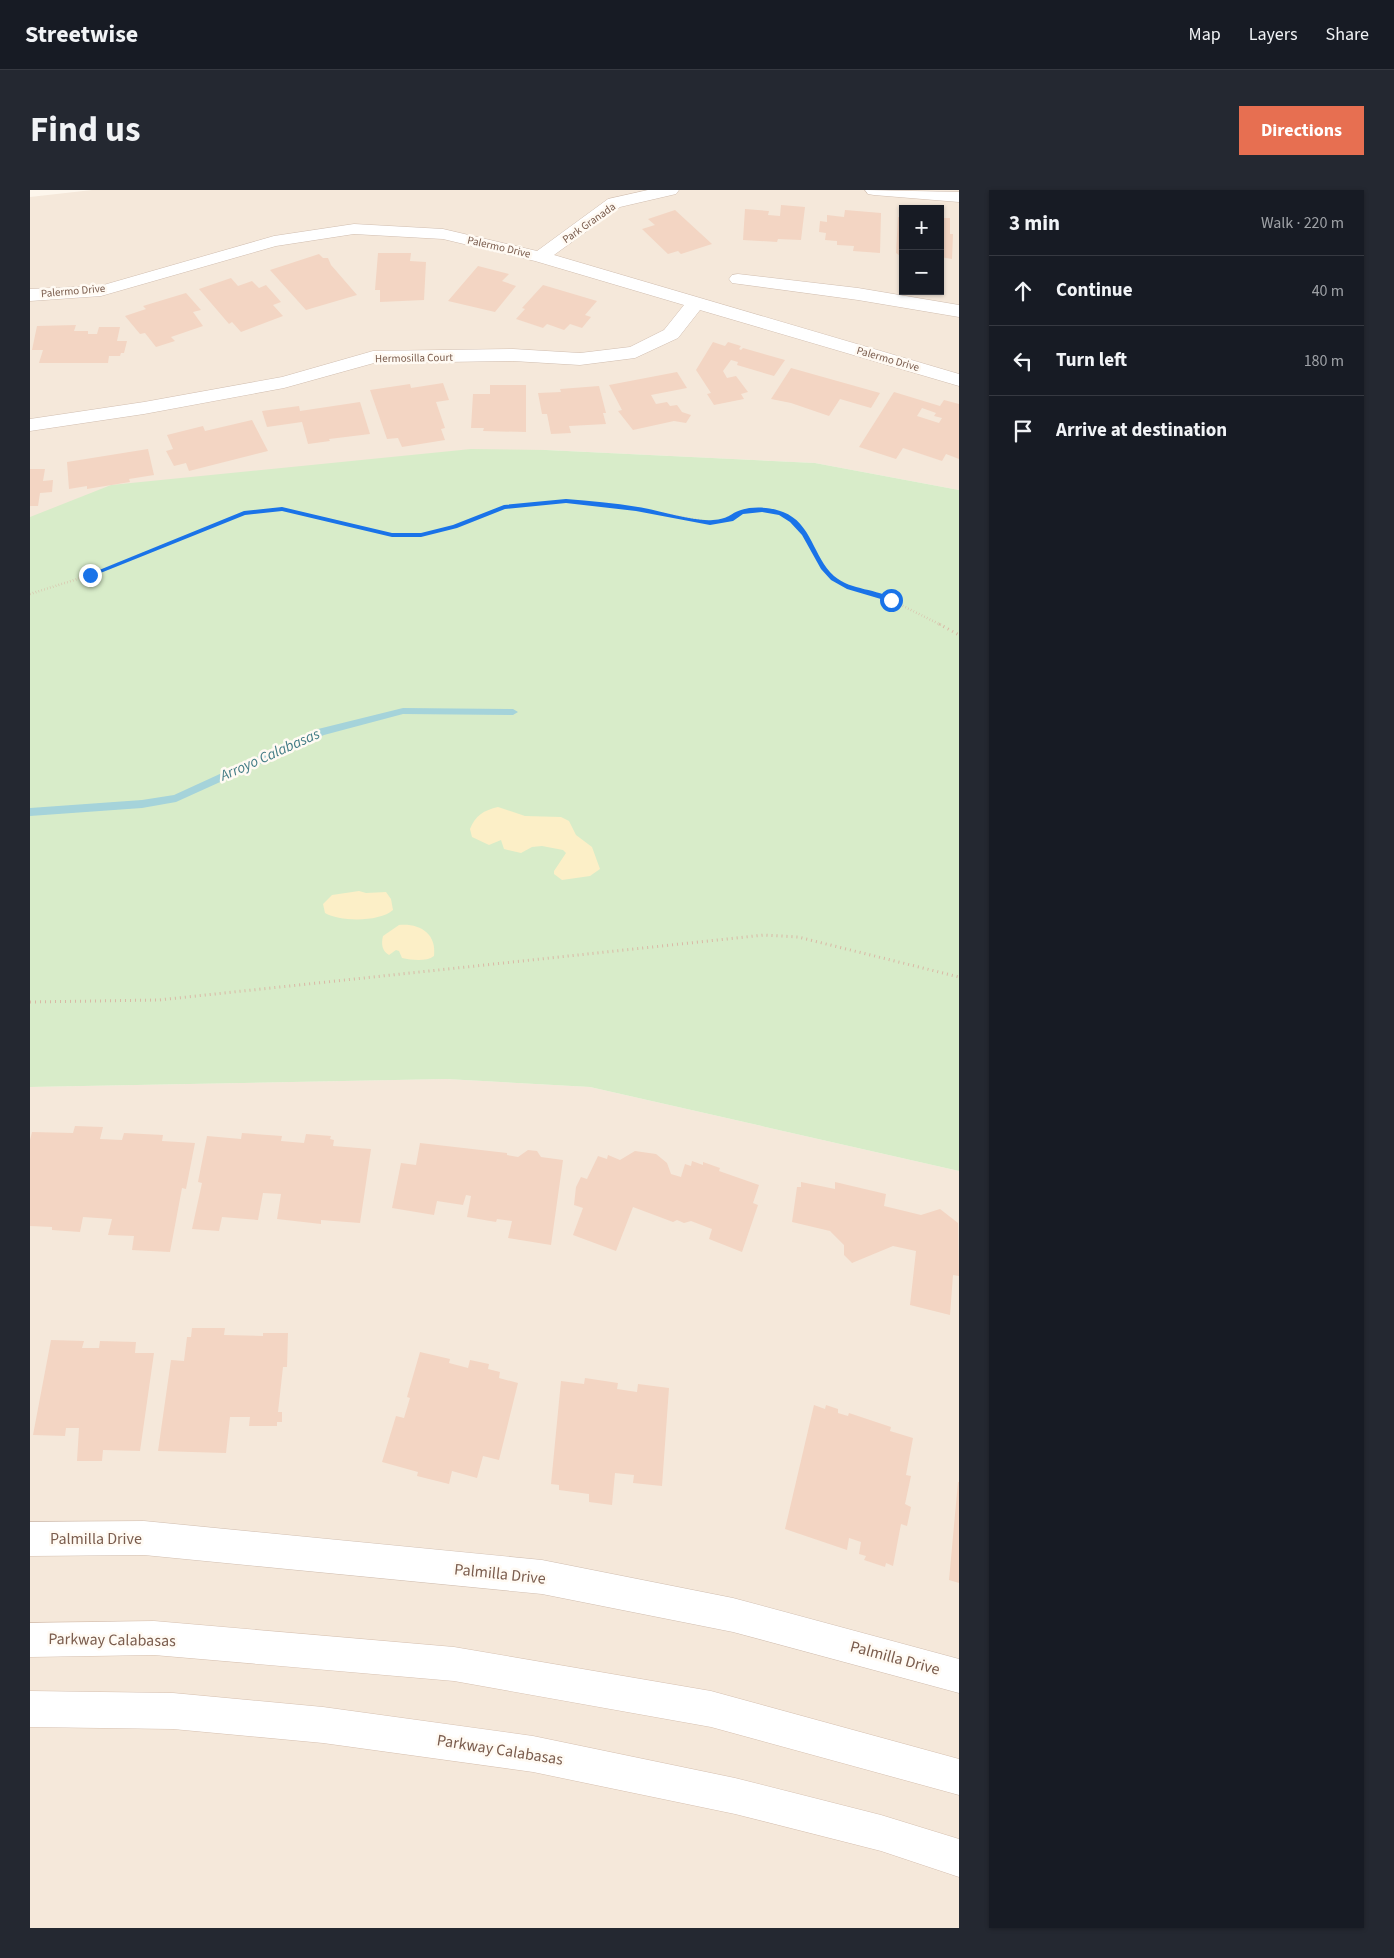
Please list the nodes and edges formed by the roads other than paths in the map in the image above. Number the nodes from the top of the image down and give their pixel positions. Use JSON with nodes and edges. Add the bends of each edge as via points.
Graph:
{"nodes":[{"id":1,"x":670,"y":190,"type":"edge"},
{"id":2,"x":874,"y":190,"type":"edge"},
{"id":3,"x":959,"y":198,"type":"edge"},
{"id":4,"x":540,"y":257,"type":"junction"},
{"id":5,"x":738,"y":279,"type":"dead end"},
{"id":6,"x":30,"y":295,"type":"edge"},
{"id":7,"x":695,"y":304,"type":"junction"},
{"id":8,"x":959,"y":311,"type":"edge"},
{"id":9,"x":959,"y":380,"type":"edge"},
{"id":10,"x":30,"y":425,"type":"edge"},
{"id":11,"x":30,"y":1539,"type":"edge"},
{"id":12,"x":30,"y":1640,"type":"edge"},
{"id":13,"x":959,"y":1676,"type":"edge"},
{"id":14,"x":30,"y":1709,"type":"edge"},
{"id":15,"x":959,"y":1777,"type":"edge"},
{"id":16,"x":959,"y":1858,"type":"edge"}],
"edges":[{"from":1,"to":4,"type":"street","name":"Park Granada","via":[[614,203]]},
{"from":2,"to":3,"type":"street"},
{"from":4,"to":6,"type":"street","name":"Palermo Drive","via":[[443,234],[354,229],[274,241],[101,291]]},
{"from":4,"to":7,"type":"street","name":"Palermo Drive"},
{"from":5,"to":8,"type":"street"},
{"from":7,"to":9,"type":"street","name":"Palermo Drive"},
{"from":7,"to":10,"type":"street","name":"Hermosilla Court","via":[[671,334],[635,352],[580,359],[513,355],[373,357],[284,382]]},
{"from":11,"to":13,"type":"street","name":"Palmilla Drive","via":[[144,1538],[542,1577],[733,1615]]},
{"from":12,"to":15,"type":"street","name":"Parkway Calabasas","via":[[154,1638],[454,1664],[711,1709]]},
{"from":14,"to":16,"type":"street","name":"Parkway Calabasas","via":[[182,1712],[324,1724],[533,1754],[735,1796],[881,1833]]}]}
